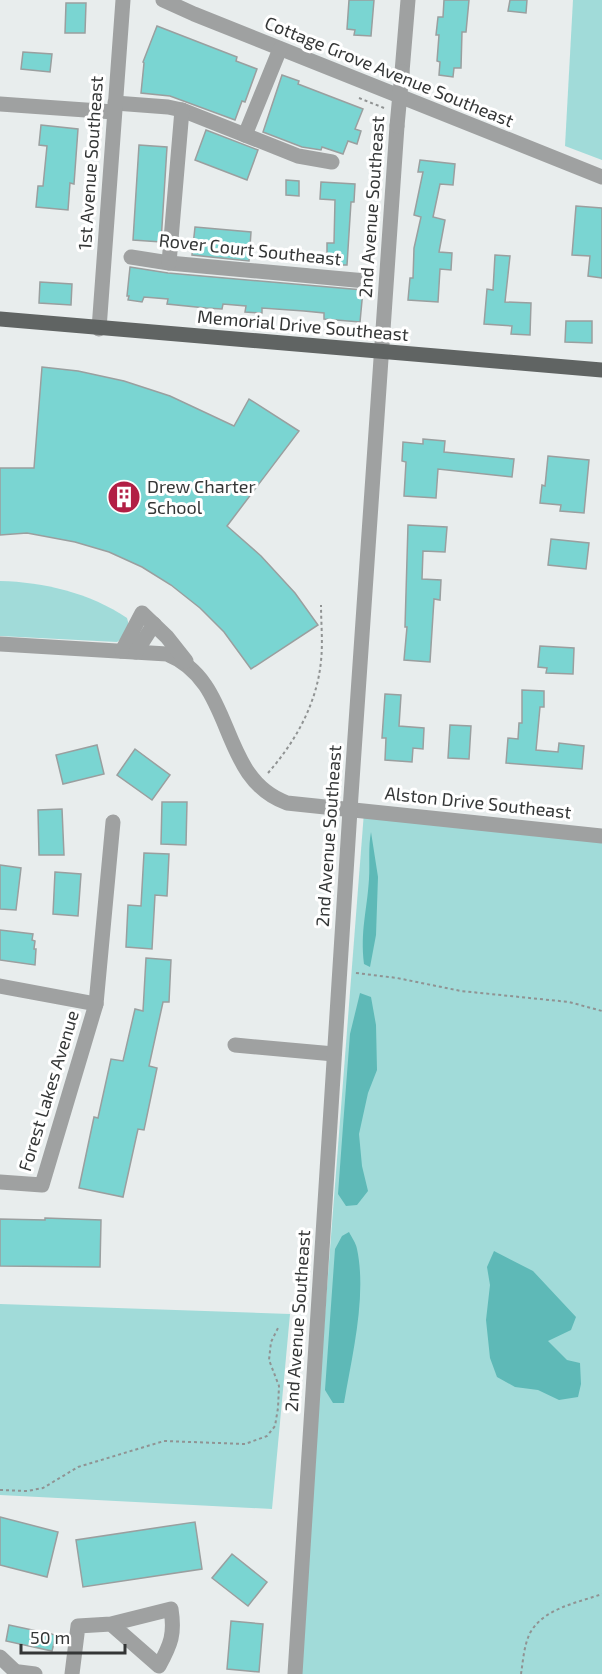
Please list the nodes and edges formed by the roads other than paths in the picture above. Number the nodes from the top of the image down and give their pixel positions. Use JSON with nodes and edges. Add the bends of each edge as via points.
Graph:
{"nodes":[{"id":1,"x":123,"y":0,"type":"edge"},
{"id":2,"x":163,"y":0,"type":"edge"},
{"id":3,"x":408,"y":0,"type":"edge"},
{"id":4,"x":280,"y":49,"type":"junction"},
{"id":5,"x":0,"y":104,"type":"edge"},
{"id":6,"x":115,"y":107,"type":"junction"},
{"id":7,"x":182,"y":110,"type":"junction"},
{"id":8,"x":245,"y":135,"type":"junction"},
{"id":9,"x":332,"y":162,"type":"dead end"},
{"id":10,"x":601,"y":174,"type":"edge"},
{"id":11,"x":131,"y":257,"type":"dead end"},
{"id":12,"x":169,"y":263,"type":"junction"},
{"id":13,"x":366,"y":281,"type":"dead end"},
{"id":14,"x":0,"y":320,"type":"edge"},
{"id":15,"x":99,"y":329,"type":"junction"},
{"id":16,"x":381,"y":352,"type":"junction"},
{"id":17,"x":602,"y":370,"type":"edge"},
{"id":18,"x":154,"y":624,"type":"junction"},
{"id":19,"x":0,"y":644,"type":"edge"},
{"id":20,"x":129,"y":651,"type":"junction"},
{"id":21,"x":190,"y":665,"type":"junction"},
{"id":22,"x":350,"y":810,"type":"junction"},
{"id":23,"x":112,"y":822,"type":"dead end"},
{"id":24,"x":602,"y":832,"type":"edge"},
{"id":25,"x":0,"y":986,"type":"edge"},
{"id":26,"x":96,"y":1004,"type":"junction"},
{"id":27,"x":235,"y":1045,"type":"dead end"},
{"id":28,"x":334,"y":1054,"type":"junction"},
{"id":29,"x":0,"y":1182,"type":"edge"},
{"id":30,"x":111,"y":1624,"type":"dead end"},
{"id":31,"x":0,"y":1656,"type":"edge"},
{"id":32,"x":19,"y":1673,"type":"edge"},
{"id":33,"x":35,"y":1674,"type":"edge"},
{"id":34,"x":72,"y":1674,"type":"edge"},
{"id":35,"x":295,"y":1674,"type":"edge"}],
"edges":[{"from":1,"to":6,"type":"street","name":"1st Avenue Southeast"},
{"from":2,"to":4,"type":"street","name":"Cottage Grove Avenue Southeast"},
{"from":3,"to":16,"type":"street","name":"2nd Avenue Southeast","bridge":true},
{"from":4,"to":8,"type":"street"},
{"from":4,"to":10,"type":"street","name":"Cottage Grove Avenue Southeast"},
{"from":5,"to":6,"type":"street"},
{"from":6,"to":7,"type":"street","via":[[168,106]]},
{"from":6,"to":15,"type":"street","name":"1st Avenue Southeast"},
{"from":7,"to":8,"type":"street"},
{"from":7,"to":12,"type":"street"},
{"from":8,"to":9,"type":"street","via":[[298,156]]},
{"from":11,"to":12,"type":"street","name":"Rover Court Southeast"},
{"from":12,"to":13,"type":"street","name":"Rover Court Southeast"},
{"from":14,"to":15,"type":"main road","name":"Memorial Drive Southeast"},
{"from":15,"to":16,"type":"main road","name":"Memorial Drive Southeast"},
{"from":16,"to":17,"type":"main road","name":"Memorial Drive Southeast"},
{"from":16,"to":22,"type":"street","name":"2nd Avenue Southeast"},
{"from":18,"to":20,"type":"street"},
{"from":18,"to":20,"type":"street","via":[[142,613]]},
{"from":18,"to":21,"type":"street"},
{"from":19,"to":20,"type":"street"},
{"from":20,"to":21,"type":"street","via":[[168,654]]},
{"from":21,"to":22,"type":"street","name":"Alston Drive Southeast","via":[[215,699],[234,747],[256,784],[274,799],[287,803]]},
{"from":22,"to":24,"type":"street","name":"Alston Drive Southeast"},
{"from":22,"to":28,"type":"street","name":"2nd Avenue Southeast"},
{"from":23,"to":26,"type":"street","name":"Forest Lakes Avenue"},
{"from":25,"to":26,"type":"street","name":"Forest Lakes Avenue"},
{"from":26,"to":29,"type":"street","name":"Forest Lakes Avenue","via":[[42,1185]]},
{"from":27,"to":28,"type":"street"},
{"from":28,"to":35,"type":"street","name":"2nd Avenue Southeast"},
{"from":30,"to":34,"type":"street","via":[[78,1626]]},
{"from":31,"to":32,"type":"street"},
{"from":32,"to":33,"type":"street"}]}
